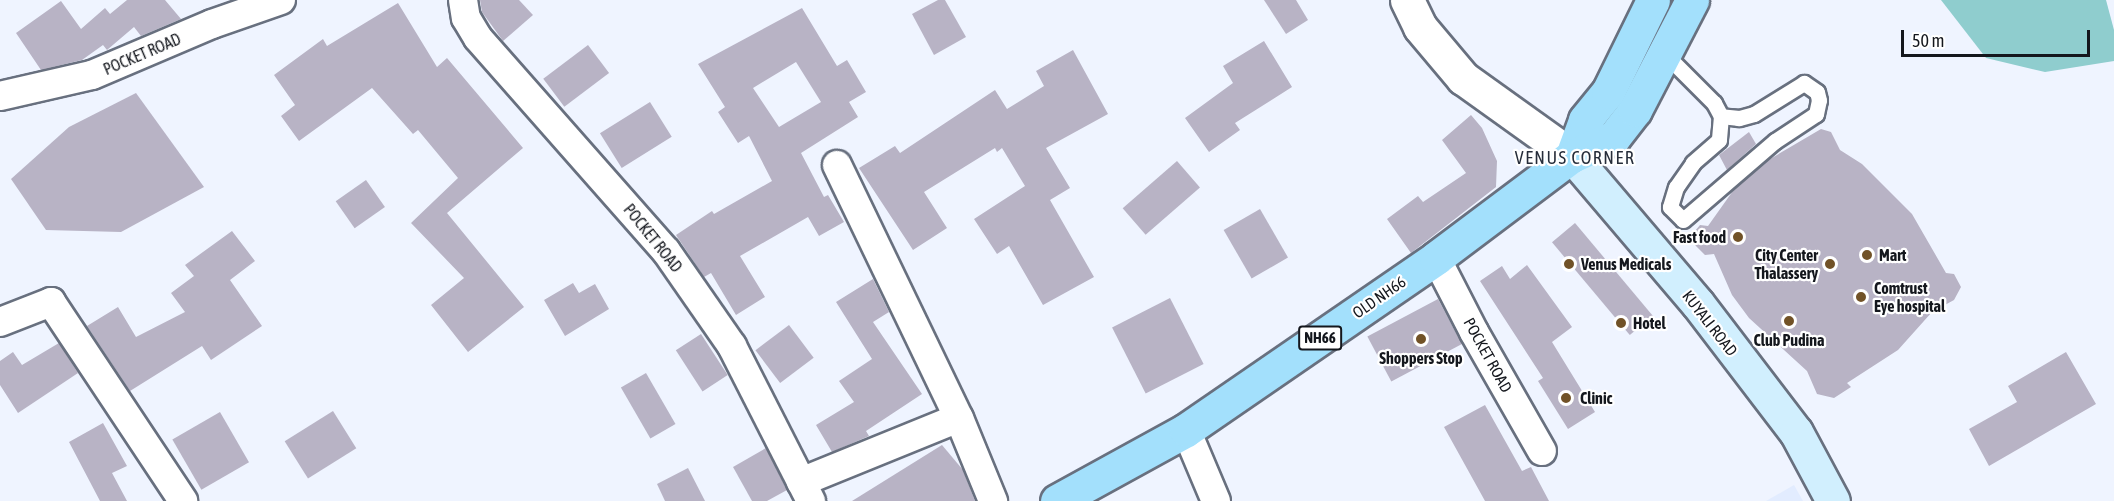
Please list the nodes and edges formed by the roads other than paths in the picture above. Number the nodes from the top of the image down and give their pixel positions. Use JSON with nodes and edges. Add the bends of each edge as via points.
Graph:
{"nodes":[{"id":1,"x":281,"y":0,"type":"edge"},
{"id":2,"x":463,"y":0,"type":"edge"},
{"id":3,"x":1407,"y":0,"type":"edge"},
{"id":4,"x":1692,"y":0,"type":"edge"},
{"id":5,"x":1651,"y":1,"type":"edge"},
{"id":6,"x":1664,"y":53,"type":"junction"},
{"id":7,"x":0,"y":96,"type":"edge"},
{"id":8,"x":1721,"y":116,"type":"junction"},
{"id":9,"x":1572,"y":156,"type":"junction"},
{"id":10,"x":837,"y":165,"type":"dead end"},
{"id":11,"x":1436,"y":258,"type":"junction"},
{"id":12,"x":0,"y":322,"type":"edge"},
{"id":13,"x":958,"y":418,"type":"junction"},
{"id":14,"x":1186,"y":430,"type":"junction"},
{"id":15,"x":1542,"y":451,"type":"dead end"},
{"id":16,"x":806,"y":491,"type":"edge"},
{"id":17,"x":183,"y":501,"type":"edge"},
{"id":18,"x":993,"y":501,"type":"edge"},
{"id":19,"x":1057,"y":501,"type":"edge"},
{"id":20,"x":1216,"y":501,"type":"edge"},
{"id":21,"x":1833,"y":501,"type":"edge"}],
"edges":[{"from":1,"to":7,"type":"street","name":"POCKET ROAD","via":[[212,24],[92,75]]},
{"from":2,"to":16,"type":"street","name":"POCKET ROAD","via":[[465,18],[478,38],[666,251],[732,346]]},
{"from":3,"to":9,"type":"street","via":[[1420,27],[1463,78]]},
{"from":4,"to":6,"type":"main road","name":"OLD NH66","number":"NH66"},
{"from":5,"to":9,"type":"main road","via":[[1608,92],[1585,120]]},
{"from":6,"to":8,"type":"lane","via":[[1714,103]]},
{"from":6,"to":9,"type":"main road","name":"OLD NH66","number":"NH66","via":[[1635,110],[1614,137]]},
{"from":8,"to":8,"type":"lane","via":[[1739,118],[1754,114],[1804,83],[1817,92],[1819,100],[1816,114],[1775,141],[1683,220],[1670,207],[1676,187],[1693,163],[1719,140]]},
{"from":9,"to":11,"type":"main road","name":"OLD NH66","number":"NH66"},
{"from":9,"to":21,"type":"main road","name":"KUYALI ROAD","via":[[1698,304],[1796,432]]},
{"from":10,"to":13,"type":"street"},
{"from":11,"to":14,"type":"main road","name":"OLD NH66","number":"NH66"},
{"from":11,"to":15,"type":"street","name":"POCKET ROAD"},
{"from":12,"to":17,"type":"street","via":[[51,302]]},
{"from":13,"to":16,"type":"street"},
{"from":13,"to":18,"type":"street"},
{"from":14,"to":19,"type":"main road","name":"OLD NH66","number":"NH66"},
{"from":14,"to":20,"type":"street"}]}
